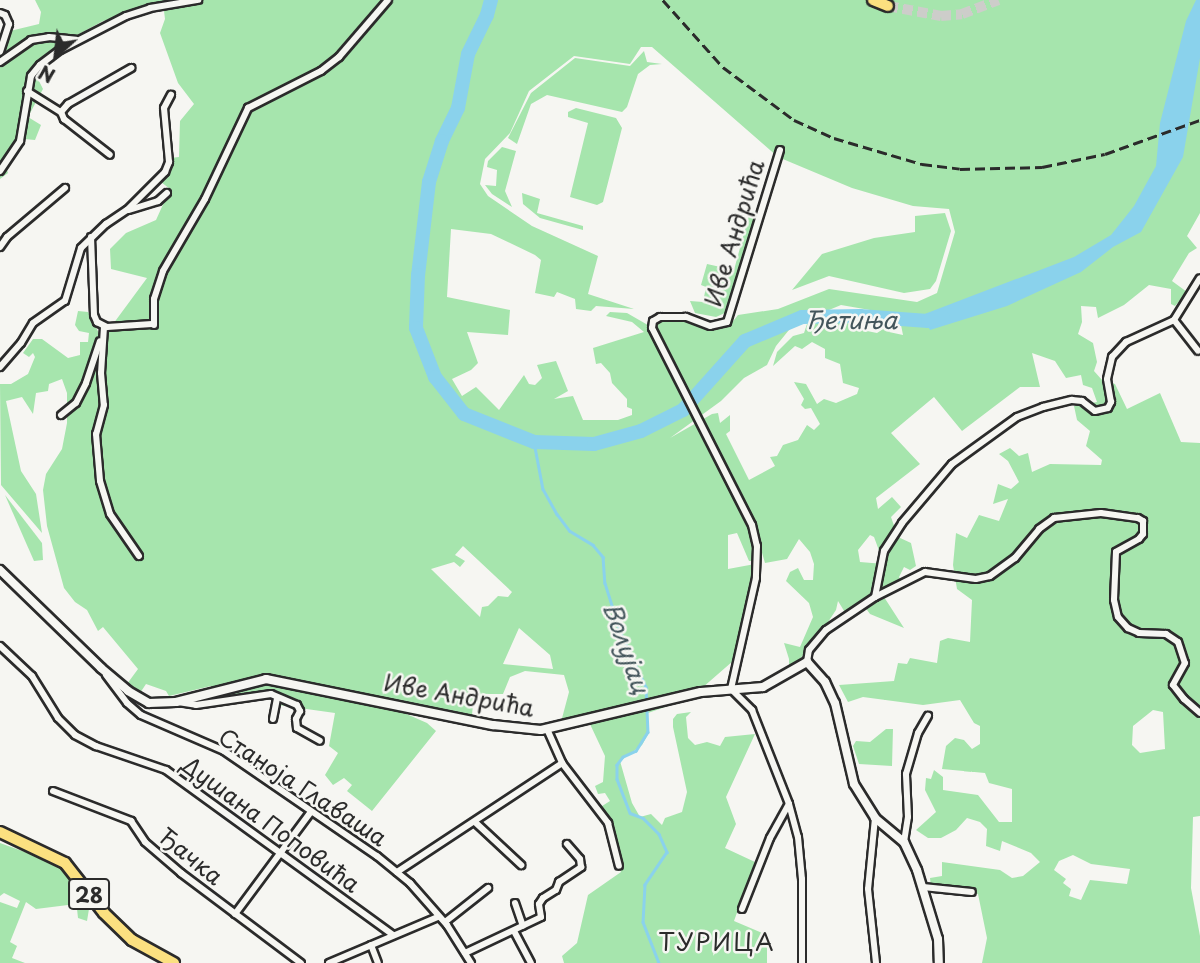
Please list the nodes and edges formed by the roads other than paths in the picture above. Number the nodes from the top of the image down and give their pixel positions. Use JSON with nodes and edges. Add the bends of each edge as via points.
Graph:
{"nodes":[{"id":1,"x":198,"y":0,"type":"edge"},
{"id":2,"x":388,"y":0,"type":"edge"},
{"id":3,"x":873,"y":0,"type":"edge"},
{"id":4,"x":888,"y":6,"type":"dead end"},
{"id":5,"x":0,"y":13,"type":"edge"},
{"id":6,"x":78,"y":40,"type":"junction"},
{"id":7,"x":0,"y":52,"type":"edge"},
{"id":8,"x":0,"y":62,"type":"edge"},
{"id":9,"x":131,"y":68,"type":"dead end"},
{"id":10,"x":27,"y":91,"type":"junction"},
{"id":11,"x":171,"y":95,"type":"dead end"},
{"id":12,"x":61,"y":112,"type":"junction"},
{"id":13,"x":780,"y":150,"type":"dead end"},
{"id":14,"x":110,"y":155,"type":"dead end"},
{"id":15,"x":0,"y":171,"type":"edge"},
{"id":16,"x":65,"y":188,"type":"dead end"},
{"id":17,"x":167,"y":193,"type":"dead end"},
{"id":18,"x":127,"y":210,"type":"junction"},
{"id":19,"x":91,"y":237,"type":"junction"},
{"id":20,"x":0,"y":247,"type":"edge"},
{"id":21,"x":1200,"y":278,"type":"edge"},
{"id":22,"x":1174,"y":320,"type":"junction"},
{"id":23,"x":104,"y":327,"type":"junction"},
{"id":24,"x":1198,"y":351,"type":"dead end"},
{"id":25,"x":0,"y":367,"type":"edge"},
{"id":26,"x":61,"y":415,"type":"dead end"},
{"id":27,"x":139,"y":556,"type":"dead end"},
{"id":28,"x":0,"y":570,"type":"edge"},
{"id":29,"x":875,"y":597,"type":"junction"},
{"id":30,"x":0,"y":646,"type":"edge"},
{"id":31,"x":807,"y":662,"type":"junction"},
{"id":32,"x":101,"y":668,"type":"junction"},
{"id":33,"x":731,"y":689,"type":"junction"},
{"id":34,"x":277,"y":699,"type":"junction"},
{"id":35,"x":176,"y":702,"type":"junction"},
{"id":36,"x":1200,"y":713,"type":"edge"},
{"id":37,"x":928,"y":716,"type":"dead end"},
{"id":38,"x":273,"y":719,"type":"dead end"},
{"id":39,"x":547,"y":729,"type":"junction"},
{"id":40,"x":320,"y":741,"type":"dead end"},
{"id":41,"x":562,"y":764,"type":"junction"},
{"id":42,"x":53,"y":791,"type":"dead end"},
{"id":43,"x":789,"y":804,"type":"junction"},
{"id":44,"x":310,"y":813,"type":"junction"},
{"id":45,"x":875,"y":818,"type":"junction"},
{"id":46,"x":476,"y":823,"type":"junction"},
{"id":47,"x":0,"y":832,"type":"edge"},
{"id":48,"x":904,"y":842,"type":"junction"},
{"id":49,"x":567,"y":844,"type":"dead end"},
{"id":50,"x":280,"y":850,"type":"junction"},
{"id":51,"x":522,"y":864,"type":"dead end"},
{"id":52,"x":620,"y":866,"type":"dead end"},
{"id":53,"x":397,"y":872,"type":"junction"},
{"id":54,"x":923,"y":887,"type":"junction"},
{"id":55,"x":488,"y":888,"type":"dead end"},
{"id":56,"x":972,"y":892,"type":"dead end"},
{"id":57,"x":516,"y":903,"type":"dead end"},
{"id":58,"x":742,"y":909,"type":"dead end"},
{"id":59,"x":235,"y":914,"type":"junction"},
{"id":60,"x":438,"y":917,"type":"junction"},
{"id":61,"x":445,"y":922,"type":"junction"},
{"id":62,"x":523,"y":926,"type":"junction"},
{"id":63,"x":514,"y":931,"type":"junction"},
{"id":64,"x":393,"y":935,"type":"junction"},
{"id":65,"x":371,"y":945,"type":"junction"},
{"id":66,"x":465,"y":953,"type":"junction"},
{"id":67,"x":170,"y":962,"type":"edge"},
{"id":68,"x":301,"y":963,"type":"edge"},
{"id":69,"x":328,"y":963,"type":"edge"},
{"id":70,"x":378,"y":963,"type":"edge"},
{"id":71,"x":471,"y":963,"type":"edge"},
{"id":72,"x":531,"y":963,"type":"edge"},
{"id":73,"x":802,"y":963,"type":"edge"},
{"id":74,"x":877,"y":963,"type":"edge"},
{"id":75,"x":939,"y":963,"type":"edge"}],
"edges":[{"from":1,"to":6,"type":"street","via":[[126,16]]},
{"from":2,"to":23,"type":"street","via":[[321,71],[248,108],[205,199],[163,271],[154,299],[153,325]]},
{"from":3,"to":4,"type":"main road"},
{"from":5,"to":7,"type":"street","via":[[9,24]]},
{"from":6,"to":8,"type":"street","via":[[31,40]]},
{"from":6,"to":10,"type":"street","via":[[40,65]]},
{"from":9,"to":12,"type":"street"},
{"from":10,"to":12,"type":"street"},
{"from":10,"to":15,"type":"street","via":[[20,141]]},
{"from":11,"to":18,"type":"street","via":[[163,108],[169,162],[165,172]]},
{"from":12,"to":14,"type":"street"},
{"from":13,"to":33,"type":"street","name":"Иве Андрића","via":[[727,322],[710,326],[686,317],[660,317],[652,328],[752,525],[757,546],[753,596]]},
{"from":16,"to":20,"type":"street"},
{"from":17,"to":18,"type":"street","via":[[158,201]]},
{"from":18,"to":19,"type":"street"},
{"from":19,"to":23,"type":"street","via":[[94,315]]},
{"from":19,"to":25,"type":"street","via":[[81,248],[65,301],[33,323]]},
{"from":21,"to":22,"type":"street"},
{"from":22,"to":24,"type":"street"},
{"from":22,"to":29,"type":"street","via":[[1126,342],[1112,357],[1108,408],[1095,411],[1072,400],[1043,407],[1017,417],[952,464],[884,551]]},
{"from":23,"to":26,"type":"street","via":[[86,383],[76,403]]},
{"from":23,"to":27,"type":"street","via":[[104,405],[96,434],[100,481],[110,514]]},
{"from":28,"to":32,"type":"street","name":"Иве Андрића"},
{"from":29,"to":31,"type":"street","via":[[826,630],[809,650]]},
{"from":29,"to":36,"type":"street","via":[[925,572],[965,579],[990,576],[1054,518],[1101,513],[1138,518],[1143,521],[1143,534],[1116,552],[1118,617],[1139,633],[1166,634],[1178,642],[1185,663],[1173,685]]},
{"from":30,"to":50,"type":"street","name":"Душана Поповића","via":[[32,676],[58,718],[75,735],[166,770]]},
{"from":31,"to":33,"type":"street","via":[[770,685]]},
{"from":31,"to":45,"type":"street","via":[[825,682],[835,703],[854,784]]},
{"from":32,"to":35,"type":"street","name":"Иве Андрића","via":[[149,703]]},
{"from":32,"to":44,"type":"street","name":"Станоја Главаша","via":[[141,715],[224,751]]},
{"from":33,"to":39,"type":"street","name":"Иве Андрића"},
{"from":33,"to":43,"type":"street","via":[[752,710]]},
{"from":34,"to":35,"type":"street","via":[[271,694],[196,705]]},
{"from":34,"to":38,"type":"street"},
{"from":34,"to":40,"type":"street","via":[[297,705],[297,728]]},
{"from":35,"to":39,"type":"street","name":"Иве Андрића","via":[[266,679],[493,725]]},
{"from":37,"to":48,"type":"street","via":[[906,774]]},
{"from":39,"to":41,"type":"street"},
{"from":41,"to":46,"type":"street"},
{"from":41,"to":52,"type":"street","via":[[608,823]]},
{"from":42,"to":59,"type":"street","name":"Ђачка","via":[[131,821],[150,847]]},
{"from":43,"to":58,"type":"street"},
{"from":43,"to":73,"type":"street","via":[[802,879]]},
{"from":44,"to":50,"type":"street"},
{"from":44,"to":53,"type":"street","name":"Станоја Главаша"},
{"from":45,"to":48,"type":"street"},
{"from":45,"to":74,"type":"street","via":[[868,889]]},
{"from":46,"to":51,"type":"street"},
{"from":46,"to":53,"type":"street"},
{"from":47,"to":67,"type":"main road","number":"28","via":[[65,863],[124,933]]},
{"from":48,"to":54,"type":"street"},
{"from":49,"to":62,"type":"street","via":[[581,867],[543,898],[541,916]]},
{"from":50,"to":59,"type":"street"},
{"from":50,"to":64,"type":"street","name":"Душана Поповића"},
{"from":53,"to":60,"type":"street","name":"Станоја Главаша"},
{"from":54,"to":56,"type":"street"},
{"from":54,"to":75,"type":"street","via":[[938,939]]},
{"from":55,"to":61,"type":"street"},
{"from":57,"to":62,"type":"street"},
{"from":59,"to":68,"type":"street","name":"Ђачка"},
{"from":60,"to":61,"type":"street","name":"Станоја Главаша"},
{"from":60,"to":64,"type":"street"},
{"from":61,"to":66,"type":"street","name":"Станоја Главаша"},
{"from":62,"to":63,"type":"street"},
{"from":63,"to":66,"type":"street"},
{"from":63,"to":72,"type":"street"},
{"from":64,"to":65,"type":"street"},
{"from":65,"to":69,"type":"street"},
{"from":65,"to":70,"type":"street"},
{"from":66,"to":71,"type":"street","name":"Станоја Главаша"}]}
